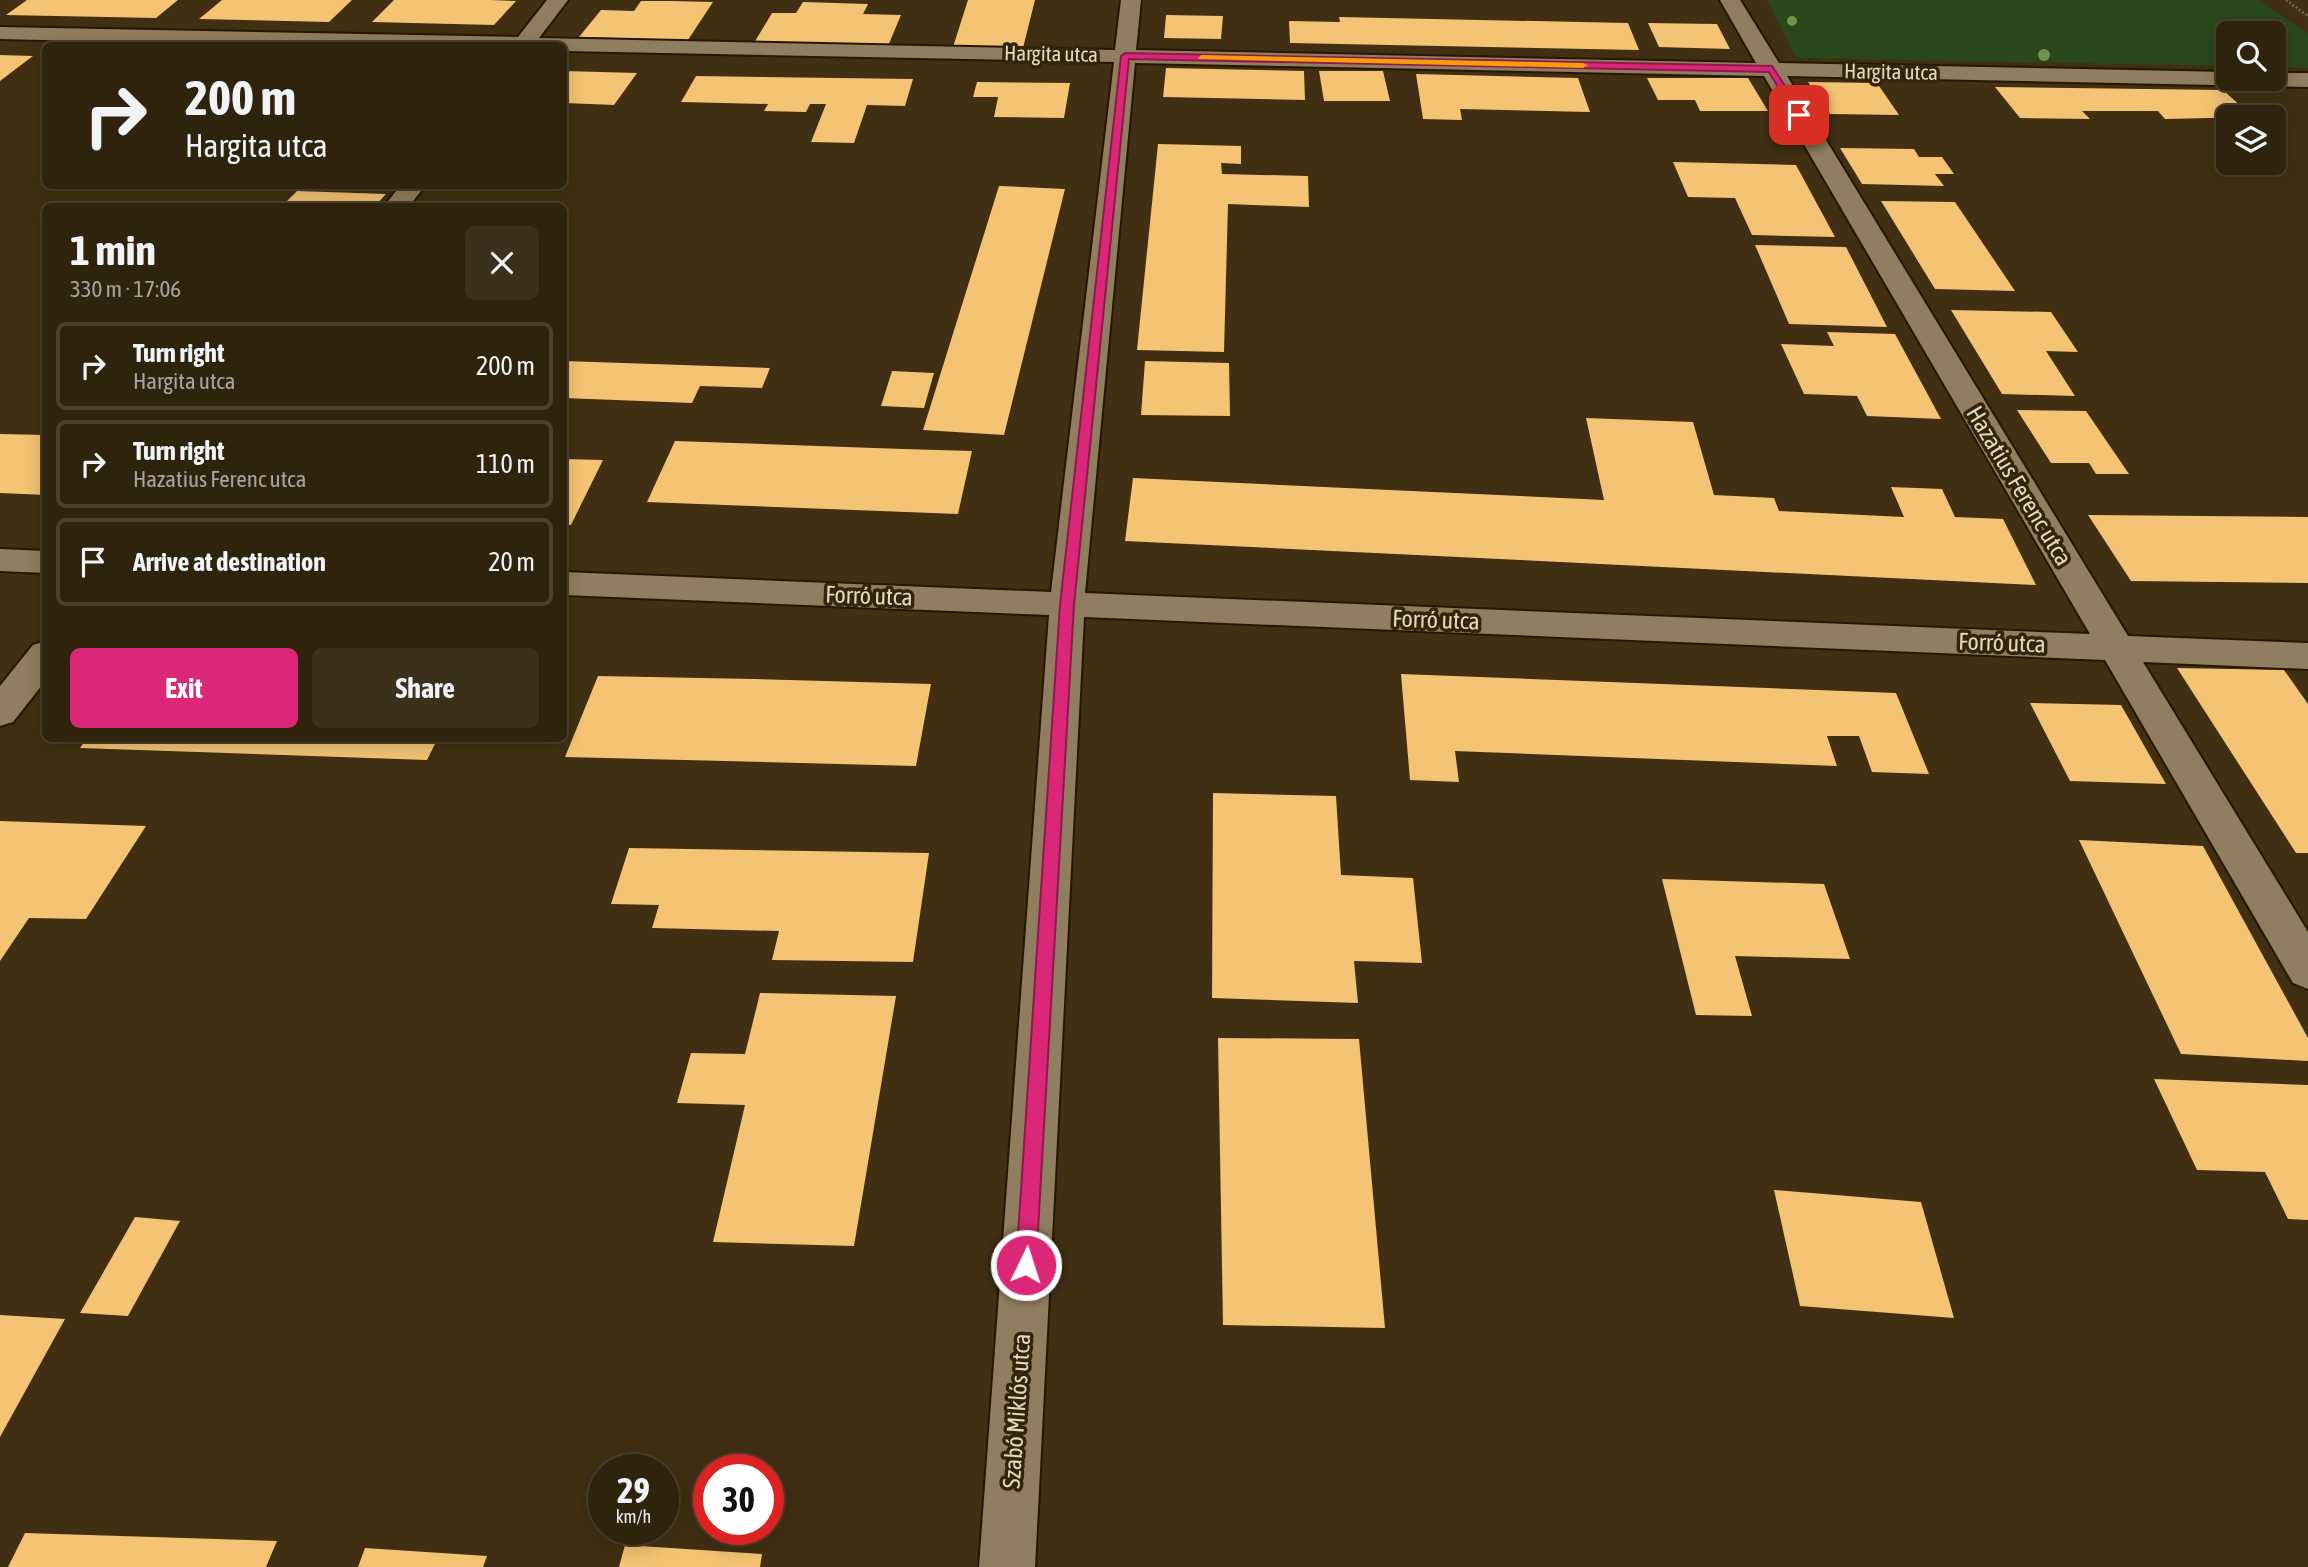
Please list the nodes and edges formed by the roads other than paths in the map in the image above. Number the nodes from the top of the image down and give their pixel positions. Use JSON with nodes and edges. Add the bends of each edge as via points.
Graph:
{"nodes":[{"id":1,"x":558,"y":0,"type":"edge"},
{"id":2,"x":1131,"y":0,"type":"edge"},
{"id":3,"x":1730,"y":0,"type":"edge"},
{"id":4,"x":0,"y":33,"type":"edge"},
{"id":5,"x":392,"y":42,"type":"edge"},
{"id":6,"x":525,"y":42,"type":"edge"},
{"id":7,"x":567,"y":46,"type":"edge"},
{"id":8,"x":1125,"y":56,"type":"junction"},
{"id":9,"x":1772,"y":69,"type":"junction"},
{"id":10,"x":2216,"y":79,"type":"edge"},
{"id":11,"x":2286,"y":80,"type":"edge"},
{"id":12,"x":2308,"y":80,"type":"edge"},
{"id":13,"x":410,"y":189,"type":"edge"},
{"id":14,"x":399,"y":203,"type":"edge"},
{"id":15,"x":0,"y":560,"type":"edge"},
{"id":16,"x":42,"y":562,"type":"edge"},
{"id":17,"x":567,"y":583,"type":"edge"},
{"id":18,"x":1067,"y":605,"type":"junction"},
{"id":19,"x":2115,"y":648,"type":"junction"},
{"id":20,"x":2308,"y":656,"type":"edge"},
{"id":21,"x":42,"y":659,"type":"edge"},
{"id":22,"x":0,"y":712,"type":"edge"},
{"id":23,"x":2308,"y":970,"type":"edge"},
{"id":24,"x":1007,"y":1567,"type":"edge"}],
"edges":[{"from":1,"to":6,"type":"street"},
{"from":2,"to":8,"type":"street","name":"Szabó Miklós utca"},
{"from":3,"to":9,"type":"street","name":"Hazatius Ferenc utca"},
{"from":4,"to":5,"type":"street","name":"Hargita utca"},
{"from":7,"to":8,"type":"street","name":"Hargita utca"},
{"from":8,"to":9,"type":"street","name":"Hargita utca"},
{"from":8,"to":18,"type":"street","name":"Szabó Miklós utca"},
{"from":9,"to":10,"type":"street","name":"Hargita utca"},
{"from":9,"to":19,"type":"street","name":"Hazatius Ferenc utca"},
{"from":11,"to":12,"type":"street"},
{"from":13,"to":14,"type":"street"},
{"from":15,"to":16,"type":"street"},
{"from":17,"to":18,"type":"street","name":"Forró utca"},
{"from":18,"to":19,"type":"street","name":"Forró utca"},
{"from":18,"to":24,"type":"street","name":"Szabó Miklós utca"},
{"from":19,"to":20,"type":"street","name":"Forró utca"},
{"from":19,"to":23,"type":"street","name":"Hazatius Ferenc utca"},
{"from":21,"to":22,"type":"street"}]}
